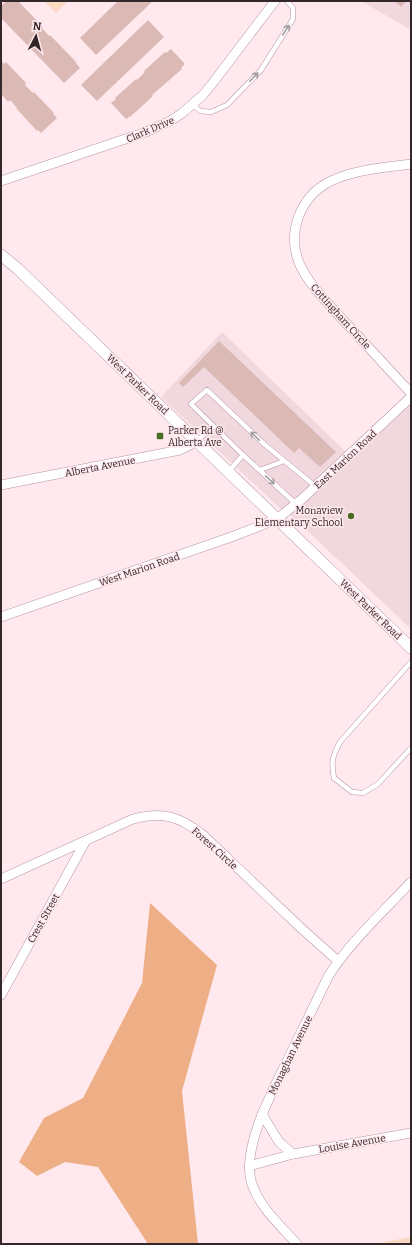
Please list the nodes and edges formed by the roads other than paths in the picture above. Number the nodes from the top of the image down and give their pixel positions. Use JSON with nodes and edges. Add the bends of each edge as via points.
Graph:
{"nodes":[{"id":1,"x":275,"y":1,"type":"edge"},
{"id":2,"x":287,"y":1,"type":"edge"},
{"id":3,"x":193,"y":105,"type":"junction"},
{"id":4,"x":411,"y":164,"type":"edge"},
{"id":5,"x":1,"y":181,"type":"edge"},
{"id":6,"x":1,"y":255,"type":"edge"},
{"id":7,"x":411,"y":393,"type":"edge"},
{"id":8,"x":411,"y":397,"type":"edge"},
{"id":9,"x":213,"y":426,"type":"junction"},
{"id":10,"x":197,"y":441,"type":"junction"},
{"id":11,"x":243,"y":455,"type":"junction"},
{"id":12,"x":284,"y":461,"type":"junction"},
{"id":13,"x":260,"y":470,"type":"junction"},
{"id":14,"x":228,"y":472,"type":"junction"},
{"id":15,"x":1,"y":486,"type":"edge"},
{"id":16,"x":315,"y":486,"type":"junction"},
{"id":17,"x":296,"y":504,"type":"junction"},
{"id":18,"x":277,"y":519,"type":"junction"},
{"id":19,"x":1,"y":617,"type":"edge"},
{"id":20,"x":411,"y":648,"type":"edge"},
{"id":21,"x":411,"y":662,"type":"edge"},
{"id":22,"x":411,"y":748,"type":"edge"},
{"id":23,"x":85,"y":842,"type":"junction"},
{"id":24,"x":1,"y":879,"type":"edge"},
{"id":25,"x":411,"y":882,"type":"edge"},
{"id":26,"x":338,"y":961,"type":"junction"},
{"id":27,"x":1,"y":995,"type":"edge"},
{"id":28,"x":262,"y":1114,"type":"junction"},
{"id":29,"x":411,"y":1133,"type":"edge"},
{"id":30,"x":294,"y":1154,"type":"junction"},
{"id":31,"x":250,"y":1166,"type":"junction"},
{"id":32,"x":297,"y":1244,"type":"edge"}],
"edges":[{"from":1,"to":3,"type":"street","name":"Clark Drive","via":[[216,80]]},
{"from":3,"to":2,"type":"lane","one_way":true,"via":[[200,111],[211,112],[227,105],[261,70],[293,19],[293,8]]},
{"from":3,"to":5,"type":"street","name":"Clark Drive","via":[[170,121],[146,132]]},
{"from":4,"to":7,"type":"street","name":"Cottingham Circle","via":[[355,173],[323,185],[304,204],[299,214],[295,236],[297,258],[310,281]]},
{"from":6,"to":10,"type":"street","name":"West Parker Road"},
{"from":8,"to":16,"type":"street","name":"East Marion Road"},
{"from":9,"to":10,"type":"lane"},
{"from":9,"to":11,"type":"lane"},
{"from":12,"to":9,"type":"lane","one_way":true,"via":[[207,390],[191,404]]},
{"from":10,"to":14,"type":"street","name":"West Parker Road"},
{"from":10,"to":15,"type":"street","name":"Alberta Avenue","via":[[180,450]]},
{"from":11,"to":13,"type":"lane"},
{"from":11,"to":14,"type":"lane"},
{"from":12,"to":13,"type":"lane"},
{"from":12,"to":16,"type":"lane"},
{"from":13,"to":17,"type":"lane","one_way":true},
{"from":14,"to":18,"type":"street","name":"West Parker Road"},
{"from":16,"to":17,"type":"street","name":"East Marion Road"},
{"from":17,"to":18,"type":"street","name":"East Marion Road"},
{"from":18,"to":19,"type":"street","name":"West Marion Road"},
{"from":18,"to":20,"type":"street","name":"West Parker Road"},
{"from":21,"to":22,"type":"lane","via":[[340,742],[332,764],[334,778],[352,792],[363,793],[378,784]]},
{"from":23,"to":24,"type":"street","name":"Forest Circle"},
{"from":23,"to":26,"type":"street","name":"Forest Circle","via":[[119,824],[145,815],[160,814],[180,820],[203,834]]},
{"from":23,"to":27,"type":"street","name":"Crest Street"},
{"from":25,"to":26,"type":"street","name":"Monaghan Avenue"},
{"from":26,"to":28,"type":"street","name":"Monaghan Avenue","via":[[328,975]]},
{"from":28,"to":30,"type":"street","via":[[279,1142]]},
{"from":28,"to":31,"type":"street","name":"Monaghan Avenue","via":[[253,1143]]},
{"from":29,"to":30,"type":"street","name":"Louise Avenue"},
{"from":30,"to":31,"type":"street","name":"Louise Avenue"},
{"from":31,"to":32,"type":"street","name":"Monaghan Avenue","via":[[255,1193],[262,1205]]}]}
